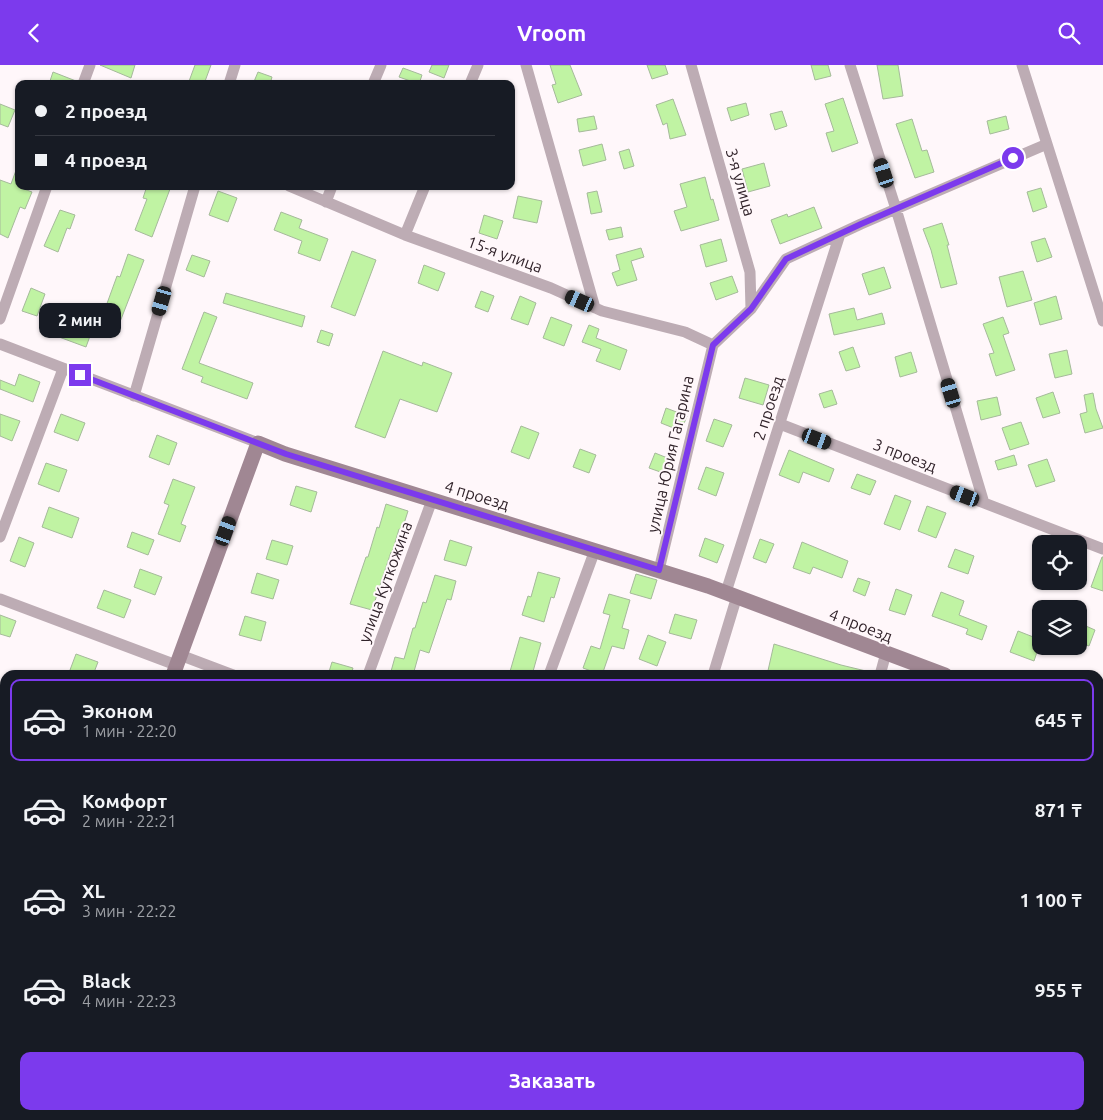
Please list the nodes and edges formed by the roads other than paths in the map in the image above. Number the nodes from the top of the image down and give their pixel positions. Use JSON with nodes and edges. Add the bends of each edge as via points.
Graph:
{"nodes":[{"id":1,"x":90,"y":65,"type":"edge"},
{"id":2,"x":235,"y":65,"type":"edge"},
{"id":3,"x":381,"y":65,"type":"edge"},
{"id":4,"x":478,"y":65,"type":"edge"},
{"id":5,"x":526,"y":65,"type":"edge"},
{"id":6,"x":691,"y":65,"type":"edge"},
{"id":7,"x":850,"y":65,"type":"edge"},
{"id":8,"x":1022,"y":65,"type":"edge"},
{"id":9,"x":84,"y":80,"type":"edge"},
{"id":10,"x":229,"y":80,"type":"edge"},
{"id":11,"x":375,"y":80,"type":"edge"},
{"id":12,"x":472,"y":80,"type":"edge"},
{"id":13,"x":1047,"y":144,"type":"junction"},
{"id":14,"x":46,"y":190,"type":"edge"},
{"id":15,"x":194,"y":190,"type":"edge"},
{"id":16,"x":298,"y":190,"type":"edge"},
{"id":17,"x":330,"y":190,"type":"edge"},
{"id":18,"x":424,"y":190,"type":"edge"},
{"id":19,"x":326,"y":202,"type":"junction"},
{"id":20,"x":896,"y":209,"type":"junction"},
{"id":21,"x":840,"y":234,"type":"junction"},
{"id":22,"x":405,"y":235,"type":"junction"},
{"id":23,"x":595,"y":307,"type":"junction"},
{"id":24,"x":751,"y":309,"type":"junction"},
{"id":25,"x":0,"y":319,"type":"edge"},
{"id":26,"x":1103,"y":321,"type":"edge"},
{"id":27,"x":0,"y":345,"type":"edge"},
{"id":28,"x":713,"y":345,"type":"junction"},
{"id":29,"x":63,"y":369,"type":"junction"},
{"id":30,"x":134,"y":396,"type":"junction"},
{"id":31,"x":780,"y":424,"type":"junction"},
{"id":32,"x":258,"y":443,"type":"junction"},
{"id":33,"x":432,"y":500,"type":"junction"},
{"id":34,"x":984,"y":503,"type":"junction"},
{"id":35,"x":0,"y":537,"type":"edge"},
{"id":36,"x":1103,"y":549,"type":"edge"},
{"id":37,"x":595,"y":551,"type":"junction"},
{"id":38,"x":659,"y":570,"type":"junction"},
{"id":39,"x":731,"y":594,"type":"junction"},
{"id":40,"x":0,"y":599,"type":"edge"},
{"id":41,"x":886,"y":653,"type":"junction"},
{"id":42,"x":177,"y":665,"type":"edge"},
{"id":43,"x":205,"y":670,"type":"edge"},
{"id":44,"x":370,"y":670,"type":"edge"},
{"id":45,"x":551,"y":670,"type":"edge"},
{"id":46,"x":714,"y":670,"type":"edge"},
{"id":47,"x":881,"y":670,"type":"edge"},
{"id":48,"x":931,"y":670,"type":"edge"}],
"edges":[{"from":1,"to":9,"type":"street"},
{"from":2,"to":10,"type":"street"},
{"from":3,"to":11,"type":"street"},
{"from":4,"to":12,"type":"street"},
{"from":5,"to":23,"type":"street"},
{"from":6,"to":24,"type":"street","name":"3-я улица","via":[[750,271]]},
{"from":7,"to":20,"type":"street"},
{"from":8,"to":13,"type":"street"},
{"from":13,"to":20,"type":"street"},
{"from":13,"to":26,"type":"street"},
{"from":14,"to":25,"type":"street"},
{"from":15,"to":30,"type":"street"},
{"from":16,"to":19,"type":"street","name":"15-я улица"},
{"from":17,"to":19,"type":"street"},
{"from":18,"to":22,"type":"street"},
{"from":19,"to":22,"type":"street","name":"15-я улица"},
{"from":20,"to":21,"type":"street"},
{"from":20,"to":34,"type":"street"},
{"from":21,"to":24,"type":"street","via":[[786,259]]},
{"from":21,"to":31,"type":"street","name":"2 проезд"},
{"from":22,"to":23,"type":"street","name":"15-я улица"},
{"from":23,"to":28,"type":"street","name":"15-я улица","via":[[685,332]]},
{"from":24,"to":28,"type":"street"},
{"from":27,"to":29,"type":"street","name":"4 проезд"},
{"from":28,"to":38,"type":"street","name":"улица Юрия Гагарина"},
{"from":29,"to":30,"type":"street","name":"4 проезд"},
{"from":29,"to":35,"type":"street"},
{"from":30,"to":32,"type":"street","name":"4 проезд"},
{"from":31,"to":34,"type":"street","name":"3 проезд"},
{"from":31,"to":39,"type":"street","name":"2 проезд"},
{"from":32,"to":33,"type":"street","name":"4 проезд"},
{"from":32,"to":42,"type":"street"},
{"from":33,"to":37,"type":"street","name":"4 проезд"},
{"from":33,"to":44,"type":"street","name":"улица Куткожина"},
{"from":34,"to":36,"type":"street","name":"3 проезд"},
{"from":37,"to":38,"type":"street","name":"4 проезд"},
{"from":37,"to":45,"type":"street"},
{"from":38,"to":39,"type":"street","name":"4 проезд"},
{"from":39,"to":41,"type":"street","name":"4 проезд"},
{"from":39,"to":46,"type":"street","name":"2 проезд"},
{"from":40,"to":42,"type":"street"},
{"from":41,"to":47,"type":"street"},
{"from":41,"to":48,"type":"street","name":"4 проезд"},
{"from":42,"to":43,"type":"street"}]}
